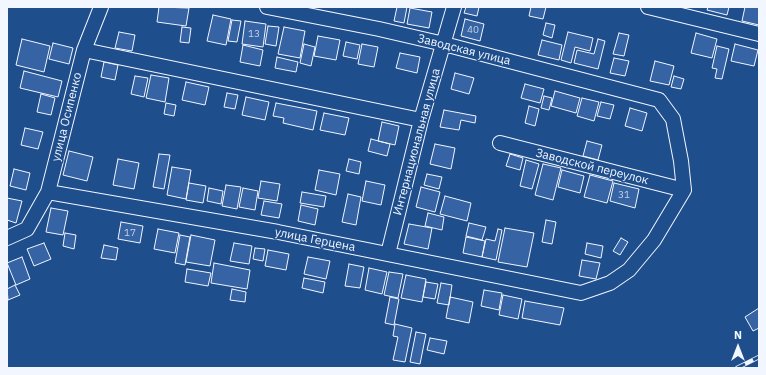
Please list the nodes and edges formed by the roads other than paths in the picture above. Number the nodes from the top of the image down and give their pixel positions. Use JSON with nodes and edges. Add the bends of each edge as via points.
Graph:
{"nodes":[{"id":1,"x":101,"y":7,"type":"edge"},
{"id":2,"x":267,"y":7,"type":"edge"},
{"id":3,"x":454,"y":7,"type":"edge"},
{"id":4,"x":648,"y":7,"type":"edge"},
{"id":5,"x":759,"y":34,"type":"edge"},
{"id":6,"x":444,"y":44,"type":"junction"},
{"id":7,"x":84,"y":50,"type":"junction"},
{"id":8,"x":421,"y":120,"type":"junction"},
{"id":9,"x":500,"y":143,"type":"dead end"},
{"id":10,"x":684,"y":190,"type":"junction"},
{"id":11,"x":48,"y":192,"type":"junction"},
{"id":12,"x":7,"y":238,"type":"edge"},
{"id":13,"x":388,"y":254,"type":"junction"}],
"edges":[{"from":1,"to":7,"type":"street","name":"улица Осипенко"},
{"from":2,"to":6,"type":"street","name":"Заводская улица"},
{"from":3,"to":6,"type":"street","name":"Интернациональная улица"},
{"from":4,"to":5,"type":"street"},
{"from":6,"to":8,"type":"street","name":"Интернациональная улица"},
{"from":6,"to":10,"type":"street","name":"Заводская улица","via":[[659,100],[673,119]]},
{"from":7,"to":8,"type":"street"},
{"from":7,"to":11,"type":"street","name":"улица Осипенко"},
{"from":8,"to":13,"type":"street","name":"Интернациональная улица"},
{"from":9,"to":10,"type":"street","name":"Заводской переулок"},
{"from":10,"to":13,"type":"street","name":"улица Герцена","via":[[654,240],[628,270],[610,283],[580,293]]},
{"from":11,"to":12,"type":"street","name":"улица Осипенко","via":[[27,229]]},
{"from":11,"to":13,"type":"street","name":"улица Герцена"}]}
